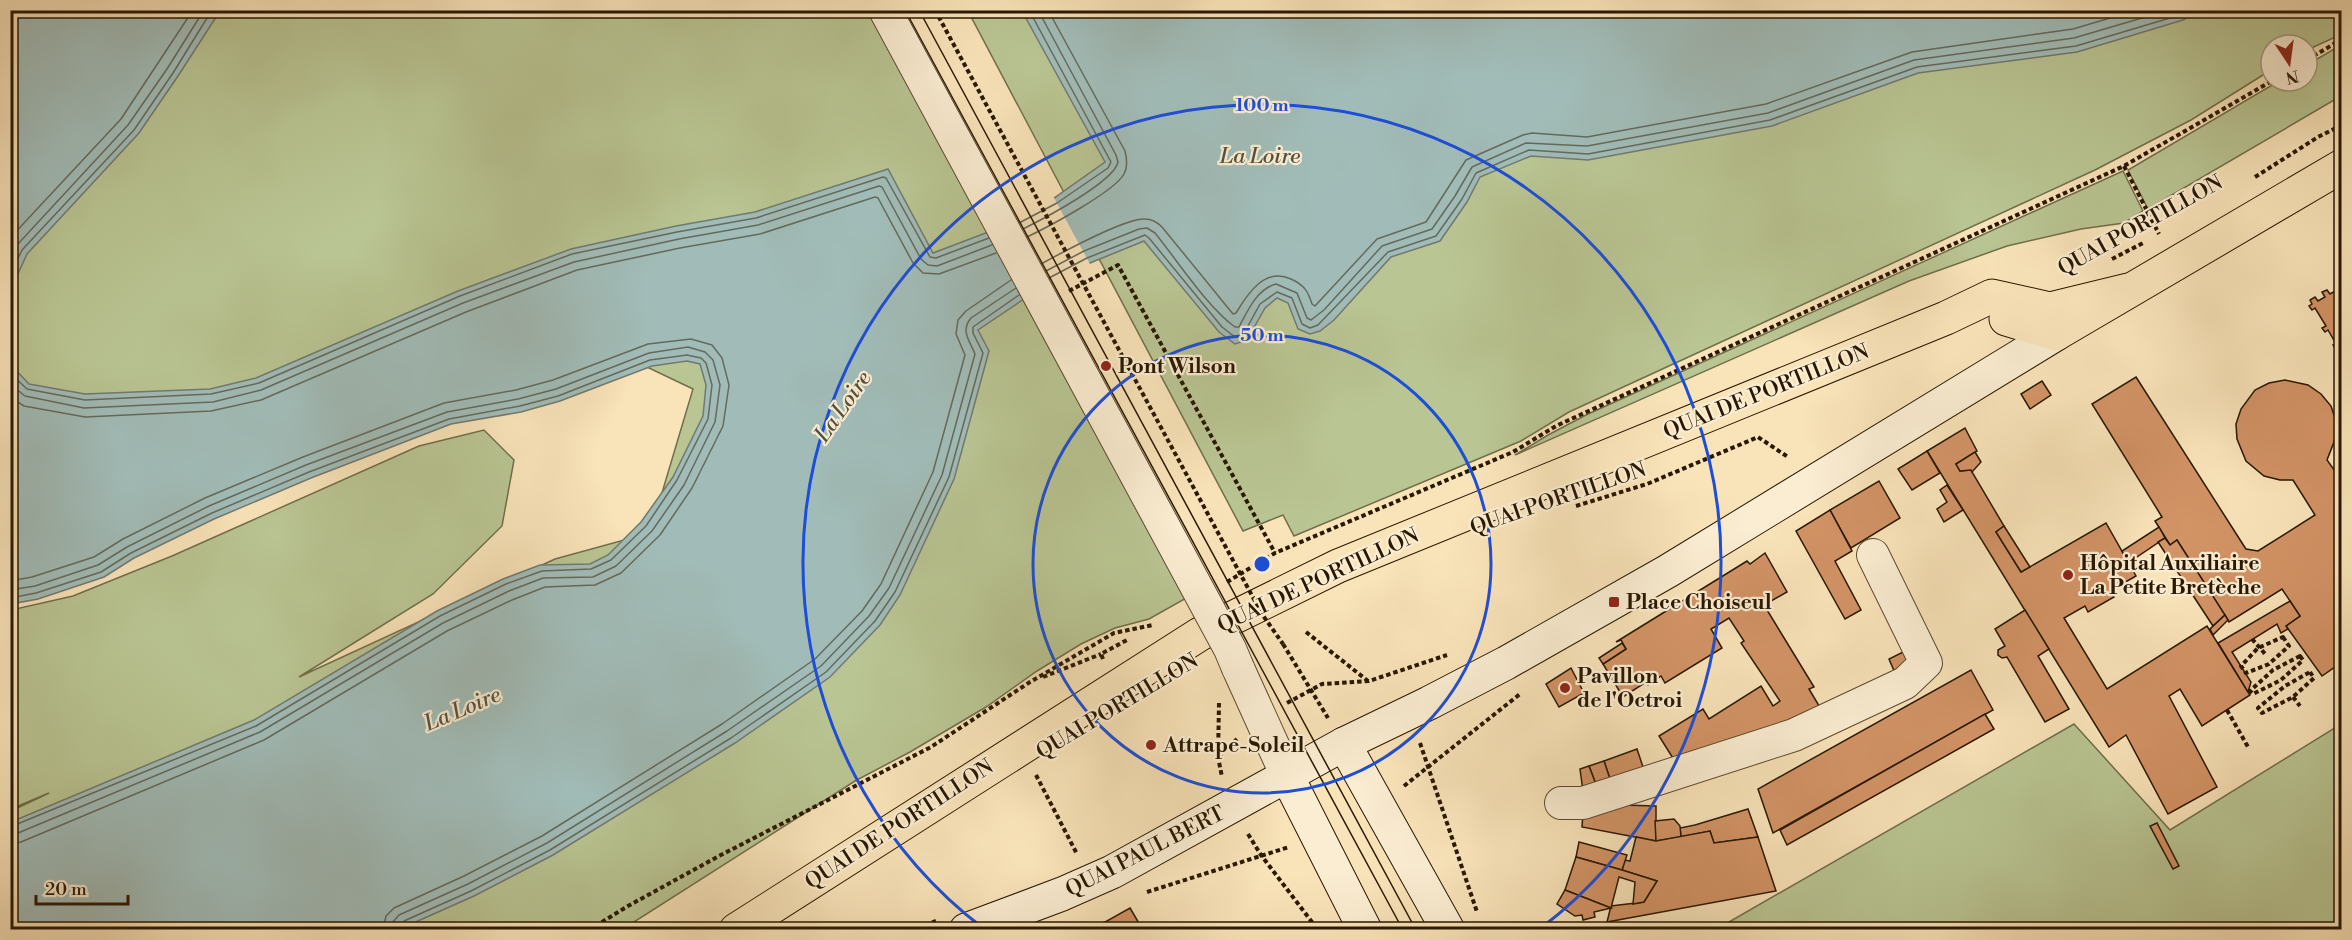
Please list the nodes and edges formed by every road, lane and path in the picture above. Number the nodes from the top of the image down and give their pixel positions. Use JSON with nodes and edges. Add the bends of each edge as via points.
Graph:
{"nodes":[{"id":1,"x":885,"y":10,"type":"edge"},
{"id":2,"x":935,"y":10,"type":"edge"},
{"id":3,"x":2342,"y":39,"type":"edge"},
{"id":4,"x":2319,"y":53,"type":"edge"},
{"id":5,"x":2342,"y":125,"type":"edge"},
{"id":6,"x":2124,"y":166,"type":"dead end"},
{"id":7,"x":2342,"y":166,"type":"edge"},
{"id":8,"x":2248,"y":181,"type":"dead end"},
{"id":9,"x":2169,"y":228,"type":"dead end"},
{"id":10,"x":2160,"y":234,"type":"junction"},
{"id":11,"x":2107,"y":262,"type":"dead end"},
{"id":12,"x":2128,"y":290,"type":"junction"},
{"id":13,"x":1065,"y":293,"type":"dead end"},
{"id":14,"x":1946,"y":318,"type":"junction"},
{"id":15,"x":2056,"y":334,"type":"junction"},
{"id":16,"x":1788,"y":456,"type":"dead end"},
{"id":17,"x":1568,"y":509,"type":"dead end"},
{"id":18,"x":1275,"y":553,"type":"dead end"},
{"id":19,"x":1873,"y":555,"type":"dead end"},
{"id":20,"x":1284,"y":627,"type":"dead end"},
{"id":21,"x":1274,"y":632,"type":"dead end"},
{"id":22,"x":1306,"y":632,"type":"dead end"},
{"id":23,"x":2252,"y":639,"type":"dead end"},
{"id":24,"x":2258,"y":648,"type":"junction"},
{"id":25,"x":1101,"y":654,"type":"dead end"},
{"id":26,"x":1451,"y":654,"type":"dead end"},
{"id":27,"x":2266,"y":655,"type":"dead end"},
{"id":28,"x":2269,"y":664,"type":"junction"},
{"id":29,"x":2273,"y":670,"type":"junction"},
{"id":30,"x":2281,"y":680,"type":"junction"},
{"id":31,"x":1369,"y":681,"type":"junction"},
{"id":32,"x":1030,"y":682,"type":"dead end"},
{"id":33,"x":2285,"y":686,"type":"junction"},
{"id":34,"x":1311,"y":689,"type":"junction"},
{"id":35,"x":1305,"y":692,"type":"dead end"},
{"id":36,"x":1522,"y":693,"type":"dead end"},
{"id":37,"x":2293,"y":696,"type":"junction"},
{"id":38,"x":1218,"y":701,"type":"dead end"},
{"id":39,"x":2300,"y":706,"type":"dead end"},
{"id":40,"x":2228,"y":710,"type":"dead end"},
{"id":41,"x":1416,"y":733,"type":"dead end"},
{"id":42,"x":1344,"y":744,"type":"junction"},
{"id":43,"x":2248,"y":747,"type":"dead end"},
{"id":44,"x":1428,"y":766,"type":"junction"},
{"id":45,"x":1287,"y":776,"type":"junction"},
{"id":46,"x":1026,"y":780,"type":"dead end"},
{"id":47,"x":1222,"y":780,"type":"dead end"},
{"id":48,"x":1403,"y":788,"type":"dead end"},
{"id":49,"x":1560,"y":803,"type":"dead end"},
{"id":50,"x":1245,"y":828,"type":"dead end"},
{"id":51,"x":1292,"y":846,"type":"dead end"},
{"id":52,"x":1261,"y":855,"type":"junction"},
{"id":53,"x":1079,"y":860,"type":"dead end"},
{"id":54,"x":1138,"y":896,"type":"dead end"},
{"id":55,"x":1479,"y":919,"type":"dead end"},
{"id":56,"x":736,"y":930,"type":"edge"},
{"id":57,"x":966,"y":930,"type":"edge"},
{"id":58,"x":1318,"y":930,"type":"edge"},
{"id":59,"x":1365,"y":930,"type":"edge"},
{"id":60,"x":1448,"y":930,"type":"edge"}],
"edges":[{"from":1,"to":45,"type":"street","bridge":true,"via":[[1230,649]]},
{"from":2,"to":34,"type":"path","bridge":true,"via":[[1262,614]]},
{"from":3,"to":4,"type":"path"},
{"from":5,"to":8,"type":"path","name":"QUAI PORTILLON"},
{"from":6,"to":10,"type":"path"},
{"from":7,"to":12,"type":"main road","name":"QUAI DE PORTILLON"},
{"from":9,"to":10,"type":"path","name":"QUAI PORTILLON"},
{"from":10,"to":11,"type":"path","name":"QUAI PORTILLON"},
{"from":12,"to":14,"type":"main road","name":"QUAI DE PORTILLON","via":[[2050,309],[1992,296]]},
{"from":12,"to":15,"type":"main road","name":"QUAI DE PORTILLON"},
{"from":13,"to":18,"type":"path","via":[[1118,265]]},
{"from":14,"to":15,"type":"main road","name":"QUAI DE PORTILLON","via":[[1987,313]]},
{"from":14,"to":56,"type":"main road","name":"QUAI DE PORTILLON","via":[[1338,566],[1200,634]]},
{"from":15,"to":42,"type":"main road","name":"QUAI DE PORTILLON","via":[[1622,598],[1429,703]]},
{"from":16,"to":17,"type":"path","name":"QUAI PORTILLON","via":[[1758,437],[1647,484]]},
{"from":19,"to":49,"type":"street","via":[[1926,663],[1905,683],[1794,735],[1583,803]]},
{"from":20,"to":21,"type":"path"},
{"from":22,"to":31,"type":"path"},
{"from":23,"to":24,"type":"path"},
{"from":24,"to":27,"type":"path"},
{"from":24,"to":28,"type":"path","via":[[2241,666],[2246,673]]},
{"from":24,"to":28,"type":"path","via":[[2283,637],[2289,646]]},
{"from":25,"to":32,"type":"path"},
{"from":26,"to":31,"type":"path"},
{"from":28,"to":29,"type":"path"},
{"from":29,"to":30,"type":"path","via":[[2300,656],[2303,660]]},
{"from":29,"to":30,"type":"path","via":[[2250,691],[2253,694]]},
{"from":30,"to":33,"type":"path"},
{"from":31,"to":34,"type":"path","via":[[1322,684]]},
{"from":33,"to":37,"type":"path","via":[[2310,672],[2314,678]]},
{"from":33,"to":37,"type":"path","via":[[2258,708],[2262,713]]},
{"from":34,"to":35,"type":"path"},
{"from":34,"to":42,"type":"path"},
{"from":36,"to":44,"type":"path"},
{"from":37,"to":39,"type":"path"},
{"from":38,"to":47,"type":"path"},
{"from":40,"to":43,"type":"path"},
{"from":41,"to":44,"type":"path"},
{"from":42,"to":45,"type":"main road","name":"QUAI PAUL BERT"},
{"from":42,"to":60,"type":"main road"},
{"from":44,"to":48,"type":"path"},
{"from":44,"to":55,"type":"path"},
{"from":45,"to":57,"type":"main road","name":"QUAI PAUL BERT","via":[[1112,872]]},
{"from":45,"to":59,"type":"main road"},
{"from":46,"to":53,"type":"path","name":"QUAI PORTILLON","via":[[1036,773]]},
{"from":50,"to":52,"type":"path"},
{"from":51,"to":52,"type":"path"},
{"from":52,"to":54,"type":"path"},
{"from":52,"to":58,"type":"path"}]}
